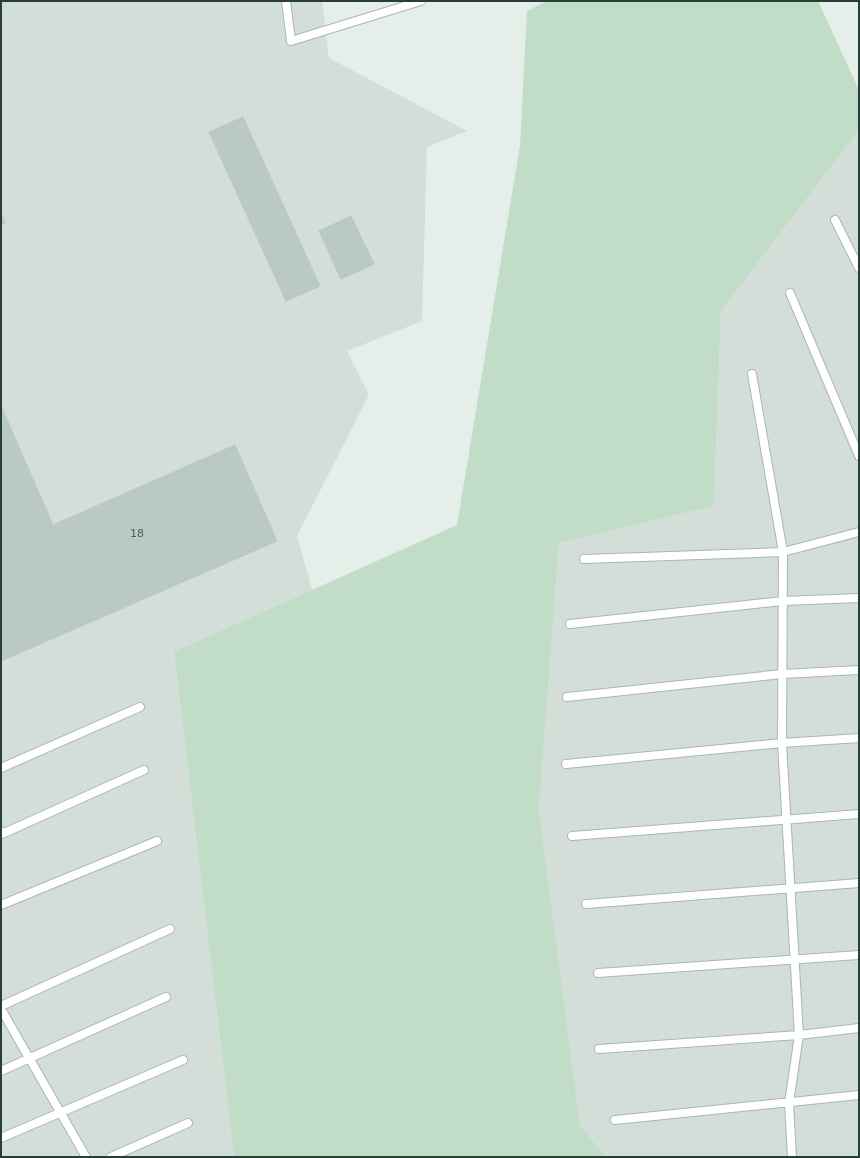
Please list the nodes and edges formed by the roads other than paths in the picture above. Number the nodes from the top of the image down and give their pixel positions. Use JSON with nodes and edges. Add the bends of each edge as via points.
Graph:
{"nodes":[{"id":1,"x":286,"y":1,"type":"edge"},
{"id":2,"x":421,"y":1,"type":"edge"},
{"id":3,"x":835,"y":220,"type":"dead end"},
{"id":4,"x":859,"y":268,"type":"edge"},
{"id":5,"x":790,"y":293,"type":"dead end"},
{"id":6,"x":752,"y":374,"type":"dead end"},
{"id":7,"x":859,"y":456,"type":"edge"},
{"id":8,"x":859,"y":532,"type":"edge"},
{"id":9,"x":783,"y":552,"type":"junction"},
{"id":10,"x":584,"y":558,"type":"dead end"},
{"id":11,"x":859,"y":598,"type":"edge"},
{"id":12,"x":783,"y":601,"type":"junction"},
{"id":13,"x":570,"y":624,"type":"dead end"},
{"id":14,"x":859,"y":670,"type":"edge"},
{"id":15,"x":782,"y":674,"type":"junction"},
{"id":16,"x":567,"y":697,"type":"dead end"},
{"id":17,"x":140,"y":707,"type":"dead end"},
{"id":18,"x":859,"y":738,"type":"edge"},
{"id":19,"x":782,"y":743,"type":"junction"},
{"id":20,"x":566,"y":764,"type":"dead end"},
{"id":21,"x":1,"y":768,"type":"edge"},
{"id":22,"x":144,"y":770,"type":"dead end"},
{"id":23,"x":859,"y":814,"type":"edge"},
{"id":24,"x":785,"y":820,"type":"junction"},
{"id":25,"x":1,"y":831,"type":"edge"},
{"id":26,"x":572,"y":836,"type":"dead end"},
{"id":27,"x":157,"y":841,"type":"dead end"},
{"id":28,"x":859,"y":883,"type":"edge"},
{"id":29,"x":790,"y":889,"type":"junction"},
{"id":30,"x":586,"y":904,"type":"dead end"},
{"id":31,"x":1,"y":906,"type":"edge"},
{"id":32,"x":170,"y":929,"type":"dead end"},
{"id":33,"x":859,"y":955,"type":"edge"},
{"id":34,"x":794,"y":959,"type":"junction"},
{"id":35,"x":598,"y":973,"type":"dead end"},
{"id":36,"x":166,"y":997,"type":"dead end"},
{"id":37,"x":1,"y":1006,"type":"edge"},
{"id":38,"x":1,"y":1009,"type":"edge"},
{"id":39,"x":859,"y":1028,"type":"edge"},
{"id":40,"x":799,"y":1035,"type":"junction"},
{"id":41,"x":599,"y":1049,"type":"dead end"},
{"id":42,"x":29,"y":1058,"type":"junction"},
{"id":43,"x":183,"y":1060,"type":"dead end"},
{"id":44,"x":1,"y":1070,"type":"edge"},
{"id":45,"x":859,"y":1095,"type":"edge"},
{"id":46,"x":789,"y":1103,"type":"junction"},
{"id":47,"x":60,"y":1113,"type":"junction"},
{"id":48,"x":615,"y":1120,"type":"dead end"},
{"id":49,"x":188,"y":1123,"type":"dead end"},
{"id":50,"x":1,"y":1138,"type":"edge"},
{"id":51,"x":86,"y":1157,"type":"edge"},
{"id":52,"x":111,"y":1157,"type":"edge"},
{"id":53,"x":792,"y":1157,"type":"edge"}],
"edges":[{"from":1,"to":2,"type":"lane","via":[[291,41]]},
{"from":3,"to":4,"type":"lane"},
{"from":5,"to":7,"type":"lane"},
{"from":6,"to":9,"type":"lane"},
{"from":8,"to":9,"type":"lane"},
{"from":9,"to":10,"type":"lane"},
{"from":9,"to":12,"type":"lane"},
{"from":11,"to":12,"type":"lane"},
{"from":12,"to":13,"type":"lane"},
{"from":12,"to":15,"type":"lane"},
{"from":14,"to":15,"type":"lane"},
{"from":15,"to":16,"type":"lane"},
{"from":15,"to":19,"type":"lane"},
{"from":17,"to":21,"type":"lane"},
{"from":18,"to":19,"type":"lane"},
{"from":19,"to":20,"type":"lane"},
{"from":19,"to":24,"type":"lane"},
{"from":22,"to":25,"type":"lane","via":[[2,834]]},
{"from":23,"to":24,"type":"lane"},
{"from":24,"to":26,"type":"lane"},
{"from":24,"to":29,"type":"lane"},
{"from":27,"to":31,"type":"lane"},
{"from":28,"to":29,"type":"lane"},
{"from":29,"to":30,"type":"lane"},
{"from":29,"to":34,"type":"lane"},
{"from":32,"to":37,"type":"lane"},
{"from":33,"to":34,"type":"lane"},
{"from":34,"to":35,"type":"lane"},
{"from":34,"to":40,"type":"lane"},
{"from":36,"to":42,"type":"lane"},
{"from":38,"to":42,"type":"lane"},
{"from":39,"to":40,"type":"lane"},
{"from":40,"to":41,"type":"lane"},
{"from":40,"to":46,"type":"lane"},
{"from":42,"to":44,"type":"lane"},
{"from":42,"to":47,"type":"lane"},
{"from":43,"to":47,"type":"lane"},
{"from":45,"to":46,"type":"lane"},
{"from":46,"to":48,"type":"lane"},
{"from":46,"to":53,"type":"lane"},
{"from":47,"to":50,"type":"lane"},
{"from":47,"to":51,"type":"lane"},
{"from":49,"to":52,"type":"lane"}]}
